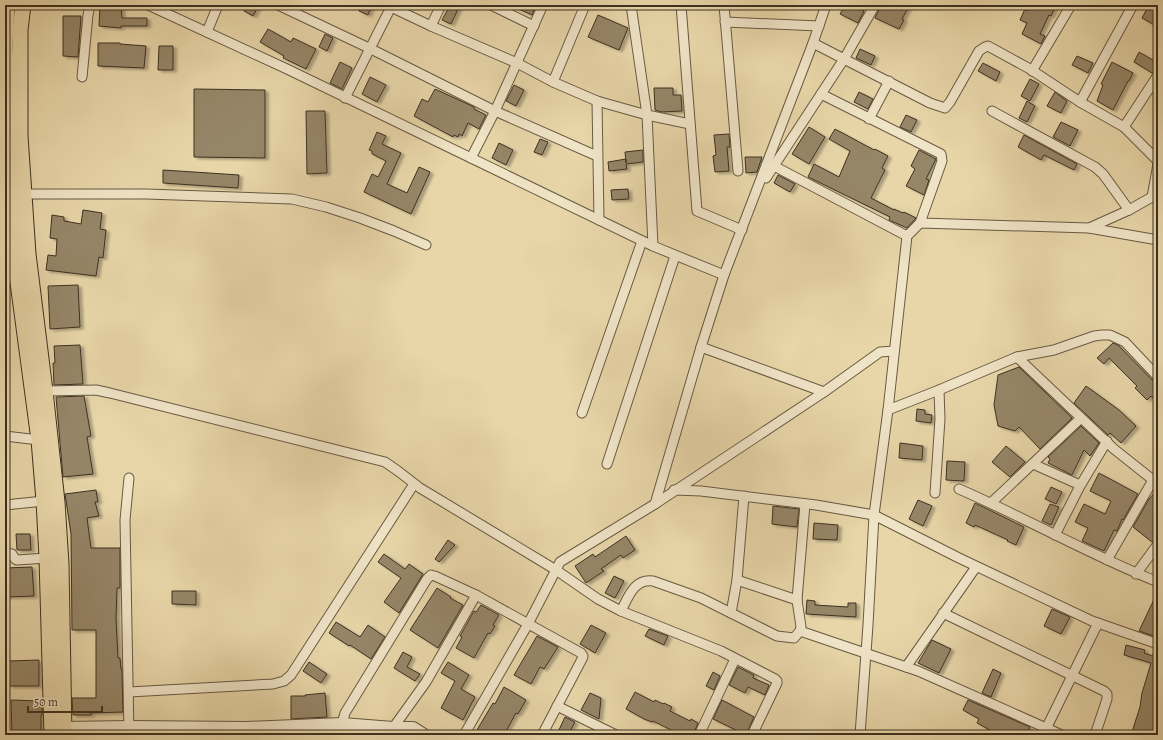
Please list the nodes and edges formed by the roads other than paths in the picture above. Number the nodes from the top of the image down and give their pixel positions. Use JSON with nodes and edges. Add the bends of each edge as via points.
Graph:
{"nodes":[{"id":1,"x":7,"y":5,"type":"edge"},
{"id":2,"x":23,"y":5,"type":"edge"},
{"id":3,"x":90,"y":5,"type":"edge"},
{"id":4,"x":218,"y":5,"type":"edge"},
{"id":5,"x":278,"y":5,"type":"edge"},
{"id":6,"x":441,"y":5,"type":"edge"},
{"id":7,"x":490,"y":5,"type":"edge"},
{"id":8,"x":543,"y":5,"type":"edge"},
{"id":9,"x":585,"y":5,"type":"edge"},
{"id":10,"x":632,"y":5,"type":"edge"},
{"id":11,"x":681,"y":5,"type":"edge"},
{"id":12,"x":724,"y":5,"type":"edge"},
{"id":13,"x":826,"y":5,"type":"edge"},
{"id":14,"x":875,"y":5,"type":"edge"},
{"id":15,"x":1071,"y":5,"type":"edge"},
{"id":16,"x":1133,"y":5,"type":"edge"},
{"id":17,"x":154,"y":6,"type":"edge"},
{"id":18,"x":392,"y":6,"type":"edge"},
{"id":19,"x":725,"y":22,"type":"junction"},
{"id":20,"x":431,"y":26,"type":"junction"},
{"id":21,"x":534,"y":26,"type":"junction"},
{"id":22,"x":819,"y":26,"type":"junction"},
{"id":23,"x":207,"y":32,"type":"junction"},
{"id":24,"x":813,"y":43,"type":"junction"},
{"id":25,"x":371,"y":48,"type":"junction"},
{"id":26,"x":844,"y":59,"type":"junction"},
{"id":27,"x":5,"y":60,"type":"edge"},
{"id":28,"x":517,"y":63,"type":"junction"},
{"id":29,"x":1032,"y":70,"type":"junction"},
{"id":30,"x":1158,"y":75,"type":"edge"},
{"id":31,"x":82,"y":77,"type":"dead end"},
{"id":32,"x":889,"y":81,"type":"junction"},
{"id":33,"x":553,"y":82,"type":"junction"},
{"id":34,"x":820,"y":94,"type":"junction"},
{"id":35,"x":345,"y":98,"type":"junction"},
{"id":36,"x":596,"y":101,"type":"junction"},
{"id":37,"x":1080,"y":102,"type":"junction"},
{"id":38,"x":495,"y":111,"type":"junction"},
{"id":39,"x":992,"y":111,"type":"dead end"},
{"id":40,"x":646,"y":115,"type":"junction"},
{"id":41,"x":869,"y":119,"type":"junction"},
{"id":42,"x":690,"y":124,"type":"junction"},
{"id":43,"x":1124,"y":127,"type":"junction"},
{"id":44,"x":597,"y":156,"type":"junction"},
{"id":45,"x":471,"y":158,"type":"junction"},
{"id":46,"x":1158,"y":161,"type":"edge"},
{"id":47,"x":1158,"y":164,"type":"edge"},
{"id":48,"x":774,"y":166,"type":"junction"},
{"id":49,"x":738,"y":171,"type":"dead end"},
{"id":50,"x":756,"y":193,"type":"junction"},
{"id":51,"x":24,"y":194,"type":"junction"},
{"id":52,"x":1155,"y":196,"type":"edge"},
{"id":53,"x":1129,"y":210,"type":"junction"},
{"id":54,"x":599,"y":220,"type":"junction"},
{"id":55,"x":920,"y":224,"type":"junction"},
{"id":56,"x":1089,"y":228,"type":"junction"},
{"id":57,"x":742,"y":230,"type":"junction"},
{"id":58,"x":907,"y":236,"type":"junction"},
{"id":59,"x":1158,"y":240,"type":"edge"},
{"id":60,"x":642,"y":241,"type":"junction"},
{"id":61,"x":426,"y":245,"type":"dead end"},
{"id":62,"x":653,"y":246,"type":"junction"},
{"id":63,"x":675,"y":256,"type":"junction"},
{"id":64,"x":724,"y":275,"type":"junction"},
{"id":65,"x":701,"y":347,"type":"junction"},
{"id":66,"x":894,"y":351,"type":"junction"},
{"id":67,"x":1017,"y":357,"type":"junction"},
{"id":68,"x":1158,"y":377,"type":"edge"},
{"id":69,"x":45,"y":390,"type":"junction"},
{"id":70,"x":939,"y":390,"type":"junction"},
{"id":71,"x":824,"y":392,"type":"junction"},
{"id":72,"x":888,"y":410,"type":"junction"},
{"id":73,"x":582,"y":413,"type":"dead end"},
{"id":74,"x":1082,"y":418,"type":"junction"},
{"id":75,"x":42,"y":422,"type":"junction"},
{"id":76,"x":5,"y":436,"type":"edge"},
{"id":77,"x":39,"y":440,"type":"junction"},
{"id":78,"x":1107,"y":441,"type":"junction"},
{"id":79,"x":46,"y":456,"type":"junction"},
{"id":80,"x":607,"y":464,"type":"dead end"},
{"id":81,"x":1034,"y":464,"type":"junction"},
{"id":82,"x":129,"y":478,"type":"dead end"},
{"id":83,"x":1156,"y":482,"type":"edge"},
{"id":84,"x":414,"y":484,"type":"junction"},
{"id":85,"x":1080,"y":485,"type":"junction"},
{"id":86,"x":959,"y":489,"type":"dead end"},
{"id":87,"x":674,"y":490,"type":"junction"},
{"id":88,"x":935,"y":493,"type":"dead end"},
{"id":89,"x":744,"y":496,"type":"junction"},
{"id":90,"x":44,"y":501,"type":"junction"},
{"id":91,"x":991,"y":503,"type":"junction"},
{"id":92,"x":655,"y":504,"type":"junction"},
{"id":93,"x":805,"y":504,"type":"junction"},
{"id":94,"x":5,"y":505,"type":"edge"},
{"id":95,"x":874,"y":515,"type":"junction"},
{"id":96,"x":1055,"y":535,"type":"junction"},
{"id":97,"x":1158,"y":544,"type":"edge"},
{"id":98,"x":5,"y":553,"type":"edge"},
{"id":99,"x":47,"y":558,"type":"junction"},
{"id":100,"x":1107,"y":560,"type":"junction"},
{"id":101,"x":976,"y":567,"type":"junction"},
{"id":102,"x":556,"y":570,"type":"junction"},
{"id":103,"x":1136,"y":574,"type":"junction"},
{"id":104,"x":737,"y":580,"type":"junction"},
{"id":105,"x":1158,"y":582,"type":"edge"},
{"id":106,"x":476,"y":595,"type":"junction"},
{"id":107,"x":797,"y":600,"type":"junction"},
{"id":108,"x":621,"y":611,"type":"junction"},
{"id":109,"x":731,"y":613,"type":"junction"},
{"id":110,"x":943,"y":613,"type":"junction"},
{"id":111,"x":1098,"y":623,"type":"junction"},
{"id":112,"x":528,"y":624,"type":"junction"},
{"id":113,"x":800,"y":631,"type":"junction"},
{"id":114,"x":1158,"y":644,"type":"edge"},
{"id":115,"x":866,"y":654,"type":"junction"},
{"id":116,"x":735,"y":659,"type":"junction"},
{"id":117,"x":906,"y":667,"type":"junction"},
{"id":118,"x":1072,"y":676,"type":"junction"},
{"id":119,"x":129,"y":692,"type":"junction"},
{"id":120,"x":557,"y":706,"type":"junction"},
{"id":121,"x":342,"y":724,"type":"junction"},
{"id":122,"x":393,"y":728,"type":"junction"},
{"id":123,"x":129,"y":731,"type":"edge"},
{"id":124,"x":246,"y":731,"type":"edge"},
{"id":125,"x":1045,"y":731,"type":"edge"},
{"id":126,"x":60,"y":733,"type":"edge"},
{"id":127,"x":424,"y":735,"type":"edge"},
{"id":128,"x":464,"y":735,"type":"edge"},
{"id":129,"x":542,"y":735,"type":"edge"},
{"id":130,"x":616,"y":735,"type":"edge"},
{"id":131,"x":699,"y":735,"type":"edge"},
{"id":132,"x":752,"y":735,"type":"edge"},
{"id":133,"x":860,"y":735,"type":"edge"},
{"id":134,"x":1062,"y":735,"type":"edge"},
{"id":135,"x":1095,"y":735,"type":"edge"}],
"edges":[{"from":1,"to":27,"type":"highway"},
{"from":2,"to":51,"type":"highway","via":[[20,30],[20,136]]},
{"from":3,"to":31,"type":"street"},
{"from":4,"to":23,"type":"street"},
{"from":5,"to":25,"type":"street"},
{"from":6,"to":20,"type":"street"},
{"from":7,"to":21,"type":"street"},
{"from":8,"to":21,"type":"street"},
{"from":9,"to":33,"type":"street"},
{"from":10,"to":40,"type":"street"},
{"from":11,"to":42,"type":"street"},
{"from":12,"to":19,"type":"street"},
{"from":13,"to":22,"type":"street"},
{"from":14,"to":26,"type":"street"},
{"from":15,"to":29,"type":"street"},
{"from":16,"to":37,"type":"street"},
{"from":17,"to":23,"type":"street"},
{"from":18,"to":20,"type":"street"},
{"from":18,"to":25,"type":"street"},
{"from":19,"to":22,"type":"street"},
{"from":19,"to":49,"type":"street"},
{"from":20,"to":28,"type":"street"},
{"from":21,"to":28,"type":"street"},
{"from":22,"to":24,"type":"street"},
{"from":23,"to":35,"type":"street"},
{"from":24,"to":26,"type":"street"},
{"from":24,"to":50,"type":"street"},
{"from":25,"to":35,"type":"street"},
{"from":25,"to":38,"type":"street"},
{"from":26,"to":32,"type":"street"},
{"from":26,"to":34,"type":"street"},
{"from":27,"to":75,"type":"highway","via":[[17,275]]},
{"from":28,"to":33,"type":"street"},
{"from":28,"to":38,"type":"street"},
{"from":29,"to":32,"type":"street","via":[[991,47],[985,47],[979,51],[945,108],[930,103]]},
{"from":29,"to":37,"type":"street"},
{"from":30,"to":43,"type":"street"},
{"from":32,"to":41,"type":"street"},
{"from":33,"to":36,"type":"street"},
{"from":34,"to":41,"type":"street"},
{"from":34,"to":48,"type":"street"},
{"from":35,"to":45,"type":"street"},
{"from":36,"to":40,"type":"street"},
{"from":36,"to":44,"type":"street"},
{"from":37,"to":43,"type":"street"},
{"from":38,"to":44,"type":"street"},
{"from":38,"to":45,"type":"street"},
{"from":39,"to":53,"type":"street","via":[[1095,167]]},
{"from":40,"to":42,"type":"street"},
{"from":40,"to":62,"type":"street"},
{"from":41,"to":55,"type":"street","via":[[941,154],[942,161]]},
{"from":42,"to":57,"type":"street","via":[[697,211]]},
{"from":43,"to":46,"type":"street"},
{"from":44,"to":54,"type":"street"},
{"from":45,"to":54,"type":"street"},
{"from":47,"to":52,"type":"street"},
{"from":48,"to":50,"type":"street"},
{"from":48,"to":58,"type":"street"},
{"from":50,"to":57,"type":"street"},
{"from":51,"to":61,"type":"street","via":[[146,194],[292,199],[360,218]]},
{"from":51,"to":69,"type":"highway","via":[[28,254]]},
{"from":52,"to":53,"type":"street"},
{"from":53,"to":56,"type":"street"},
{"from":54,"to":60,"type":"street"},
{"from":55,"to":56,"type":"street"},
{"from":55,"to":58,"type":"street"},
{"from":56,"to":59,"type":"street"},
{"from":57,"to":64,"type":"street"},
{"from":58,"to":66,"type":"street"},
{"from":60,"to":62,"type":"street"},
{"from":60,"to":73,"type":"street"},
{"from":62,"to":63,"type":"street"},
{"from":63,"to":64,"type":"street"},
{"from":63,"to":80,"type":"street"},
{"from":64,"to":65,"type":"street"},
{"from":65,"to":71,"type":"street"},
{"from":65,"to":92,"type":"street"},
{"from":66,"to":71,"type":"street","via":[[880,352]]},
{"from":66,"to":72,"type":"street"},
{"from":67,"to":68,"type":"street","via":[[1054,350],[1094,336],[1110,335],[1125,342]]},
{"from":67,"to":70,"type":"street"},
{"from":67,"to":74,"type":"street"},
{"from":69,"to":75,"type":"highway"},
{"from":69,"to":84,"type":"street","via":[[96,390],[370,457],[385,462]]},
{"from":70,"to":72,"type":"street"},
{"from":70,"to":88,"type":"street","via":[[940,419]]},
{"from":71,"to":87,"type":"street"},
{"from":72,"to":95,"type":"street"},
{"from":74,"to":78,"type":"street"},
{"from":74,"to":81,"type":"street"},
{"from":75,"to":77,"type":"highway"},
{"from":75,"to":79,"type":"highway"},
{"from":76,"to":77,"type":"street"},
{"from":77,"to":79,"type":"highway"},
{"from":78,"to":83,"type":"street"},
{"from":78,"to":85,"type":"street"},
{"from":79,"to":90,"type":"highway"},
{"from":79,"to":126,"type":"highway","via":[[57,502],[61,564]]},
{"from":81,"to":85,"type":"street"},
{"from":81,"to":91,"type":"street"},
{"from":82,"to":119,"type":"street","via":[[125,520]]},
{"from":83,"to":100,"type":"street"},
{"from":84,"to":102,"type":"street"},
{"from":84,"to":119,"type":"street","via":[[288,678],[273,684]]},
{"from":85,"to":96,"type":"street"},
{"from":86,"to":91,"type":"street"},
{"from":87,"to":89,"type":"street"},
{"from":87,"to":92,"type":"street"},
{"from":89,"to":93,"type":"street"},
{"from":89,"to":104,"type":"street"},
{"from":90,"to":94,"type":"street"},
{"from":90,"to":99,"type":"highway"},
{"from":91,"to":96,"type":"street"},
{"from":92,"to":102,"type":"street","via":[[560,562]]},
{"from":93,"to":95,"type":"street"},
{"from":93,"to":107,"type":"street"},
{"from":95,"to":101,"type":"street"},
{"from":95,"to":115,"type":"street"},
{"from":96,"to":100,"type":"street"},
{"from":97,"to":103,"type":"street"},
{"from":98,"to":99,"type":"street","via":[[12,554],[17,560]]},
{"from":99,"to":126,"type":"highway"},
{"from":100,"to":103,"type":"street"},
{"from":101,"to":110,"type":"street"},
{"from":101,"to":111,"type":"street"},
{"from":102,"to":108,"type":"street","via":[[598,599]]},
{"from":102,"to":112,"type":"street"},
{"from":103,"to":105,"type":"street"},
{"from":104,"to":107,"type":"street"},
{"from":104,"to":109,"type":"street"},
{"from":106,"to":112,"type":"street"},
{"from":106,"to":121,"type":"street","via":[[435,576],[429,576],[345,713]]},
{"from":106,"to":122,"type":"street","via":[[426,682]]},
{"from":107,"to":113,"type":"street"},
{"from":108,"to":109,"type":"street","via":[[634,587],[648,580],[701,598]]},
{"from":108,"to":116,"type":"street"},
{"from":109,"to":113,"type":"street","via":[[777,636],[794,638]]},
{"from":110,"to":117,"type":"street"},
{"from":110,"to":118,"type":"street"},
{"from":111,"to":114,"type":"street"},
{"from":111,"to":118,"type":"street"},
{"from":112,"to":120,"type":"street","via":[[583,656]]},
{"from":112,"to":128,"type":"street"},
{"from":113,"to":115,"type":"street"},
{"from":115,"to":117,"type":"street"},
{"from":115,"to":133,"type":"street"},
{"from":116,"to":131,"type":"street"},
{"from":116,"to":132,"type":"street","via":[[777,681]]},
{"from":117,"to":125,"type":"street"},
{"from":118,"to":125,"type":"street"},
{"from":118,"to":135,"type":"street","via":[[1107,694]]},
{"from":119,"to":123,"type":"street"},
{"from":120,"to":129,"type":"street"},
{"from":120,"to":130,"type":"street"},
{"from":121,"to":122,"type":"street"},
{"from":121,"to":124,"type":"street"},
{"from":122,"to":127,"type":"street","via":[[413,728]]},
{"from":123,"to":124,"type":"street"},
{"from":123,"to":126,"type":"street"},
{"from":125,"to":134,"type":"street"}]}
